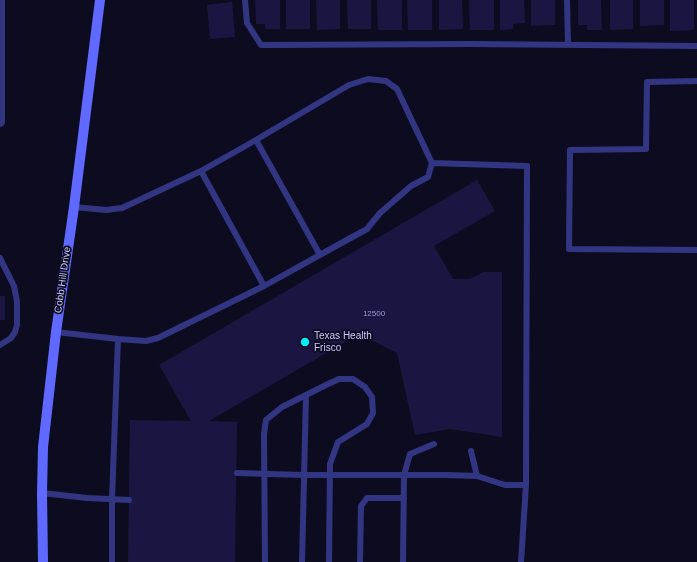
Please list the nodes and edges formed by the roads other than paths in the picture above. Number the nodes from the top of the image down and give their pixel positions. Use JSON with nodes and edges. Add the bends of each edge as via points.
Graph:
{"nodes":[{"id":1,"x":0,"y":0,"type":"edge"},
{"id":2,"x":100,"y":0,"type":"edge"},
{"id":3,"x":245,"y":0,"type":"edge"},
{"id":4,"x":567,"y":0,"type":"edge"},
{"id":5,"x":568,"y":45,"type":"junction"},
{"id":6,"x":697,"y":46,"type":"edge"},
{"id":7,"x":697,"y":81,"type":"edge"},
{"id":8,"x":0,"y":122,"type":"edge"},
{"id":9,"x":256,"y":140,"type":"junction"},
{"id":10,"x":432,"y":163,"type":"junction"},
{"id":11,"x":201,"y":170,"type":"junction"},
{"id":12,"x":74,"y":207,"type":"junction"},
{"id":13,"x":697,"y":250,"type":"edge"},
{"id":14,"x":320,"y":255,"type":"junction"},
{"id":15,"x":0,"y":258,"type":"edge"},
{"id":16,"x":264,"y":286,"type":"junction"},
{"id":17,"x":56,"y":332,"type":"junction"},
{"id":18,"x":118,"y":339,"type":"junction"},
{"id":19,"x":0,"y":345,"type":"edge"},
{"id":20,"x":306,"y":395,"type":"junction"},
{"id":21,"x":434,"y":444,"type":"dead end"},
{"id":22,"x":471,"y":451,"type":"dead end"},
{"id":23,"x":236,"y":473,"type":"dead end"},
{"id":24,"x":264,"y":474,"type":"junction"},
{"id":25,"x":330,"y":474,"type":"junction"},
{"id":26,"x":303,"y":475,"type":"junction"},
{"id":27,"x":404,"y":475,"type":"junction"},
{"id":28,"x":477,"y":476,"type":"junction"},
{"id":29,"x":526,"y":485,"type":"junction"},
{"id":30,"x":42,"y":492,"type":"junction"},
{"id":31,"x":404,"y":498,"type":"junction"},
{"id":32,"x":112,"y":499,"type":"junction"},
{"id":33,"x":129,"y":500,"type":"dead end"},
{"id":34,"x":43,"y":562,"type":"edge"},
{"id":35,"x":112,"y":562,"type":"edge"},
{"id":36,"x":265,"y":562,"type":"edge"},
{"id":37,"x":302,"y":562,"type":"edge"},
{"id":38,"x":329,"y":562,"type":"edge"},
{"id":39,"x":360,"y":562,"type":"edge"},
{"id":40,"x":403,"y":562,"type":"edge"},
{"id":41,"x":521,"y":562,"type":"edge"}],
"edges":[{"from":1,"to":8,"type":"street"},
{"from":2,"to":12,"type":"street","name":"Cobb Hill Drive"},
{"from":3,"to":5,"type":"lane","via":[[247,23],[261,45]]},
{"from":4,"to":5,"type":"lane"},
{"from":5,"to":6,"type":"lane"},
{"from":7,"to":13,"type":"lane","via":[[647,82],[646,150],[570,150],[569,241],[569,249]]},
{"from":9,"to":10,"type":"lane","via":[[348,85],[368,79],[386,80],[397,89]]},
{"from":9,"to":11,"type":"lane"},
{"from":9,"to":14,"type":"lane"},
{"from":10,"to":14,"type":"lane","via":[[428,177],[411,186],[380,213],[367,229]]},
{"from":10,"to":29,"type":"lane","via":[[527,166]]},
{"from":11,"to":12,"type":"lane","via":[[122,208],[106,210]]},
{"from":11,"to":16,"type":"lane"},
{"from":12,"to":17,"type":"street","name":"Cobb Hill Drive"},
{"from":14,"to":16,"type":"lane"},
{"from":15,"to":19,"type":"lane","via":[[14,286],[17,325],[11,338]]},
{"from":16,"to":18,"type":"lane","via":[[158,338],[146,341]]},
{"from":17,"to":18,"type":"lane"},
{"from":17,"to":30,"type":"street","name":"Cobb Hill Drive","via":[[42,447]]},
{"from":18,"to":32,"type":"lane"},
{"from":20,"to":24,"type":"lane","via":[[282,407],[266,420]]},
{"from":20,"to":25,"type":"lane","via":[[339,379],[354,379],[365,387],[372,397],[373,413],[367,424],[338,442],[330,464]]},
{"from":20,"to":26,"type":"lane"},
{"from":21,"to":27,"type":"lane","via":[[410,454]]},
{"from":22,"to":28,"type":"lane"},
{"from":23,"to":24,"type":"lane"},
{"from":24,"to":26,"type":"lane"},
{"from":24,"to":36,"type":"lane"},
{"from":25,"to":26,"type":"lane"},
{"from":25,"to":27,"type":"lane"},
{"from":25,"to":38,"type":"lane"},
{"from":26,"to":37,"type":"lane"},
{"from":27,"to":28,"type":"lane"},
{"from":27,"to":31,"type":"lane"},
{"from":28,"to":29,"type":"lane","via":[[505,485]]},
{"from":29,"to":41,"type":"lane"},
{"from":30,"to":32,"type":"lane"},
{"from":30,"to":34,"type":"street","name":"Cobb Hill Drive"},
{"from":31,"to":39,"type":"lane","via":[[367,498],[361,506]]},
{"from":31,"to":40,"type":"lane"},
{"from":32,"to":33,"type":"lane"},
{"from":32,"to":35,"type":"lane"}]}
